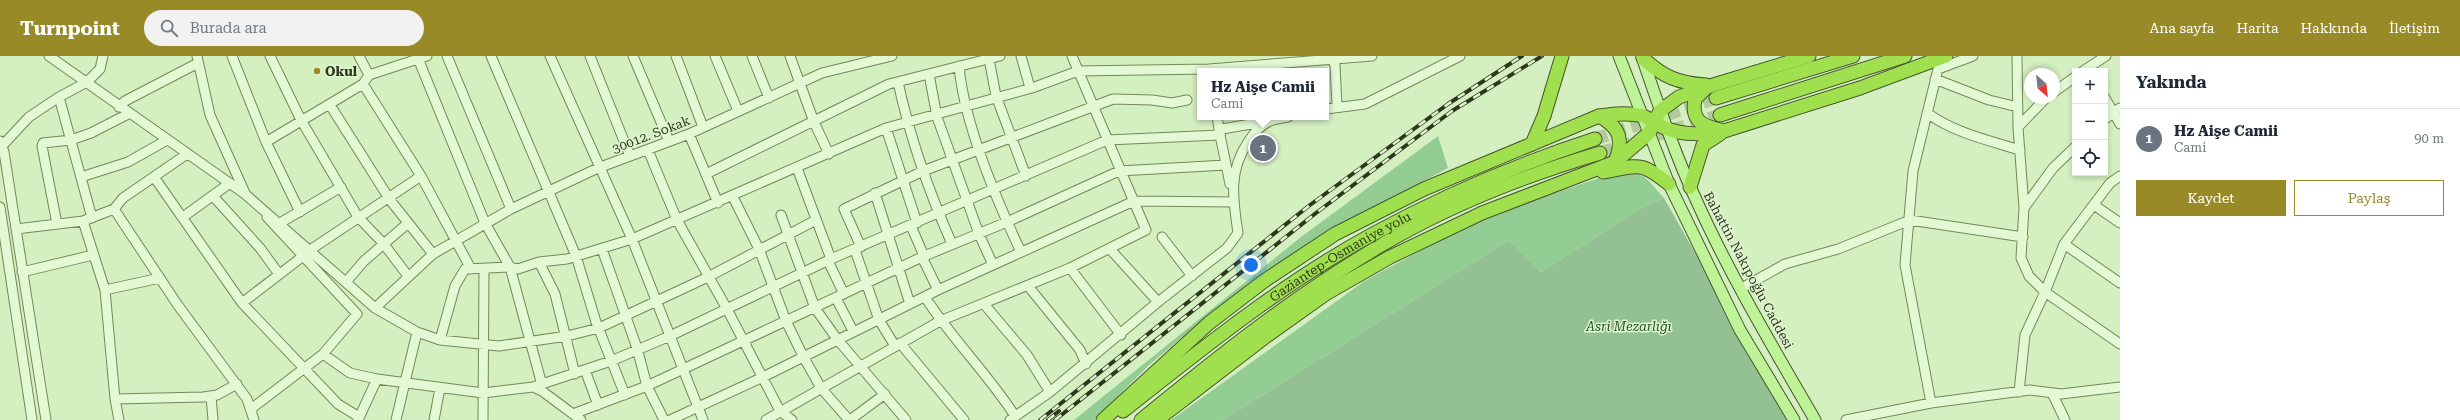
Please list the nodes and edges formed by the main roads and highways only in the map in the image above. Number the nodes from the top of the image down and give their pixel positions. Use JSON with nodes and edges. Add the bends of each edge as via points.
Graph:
{"nodes":[{"id":1,"x":1562,"y":56,"type":"edge"},
{"id":2,"x":1619,"y":56,"type":"edge"},
{"id":3,"x":1809,"y":56,"type":"edge"},
{"id":4,"x":1853,"y":56,"type":"edge"},
{"id":5,"x":1905,"y":56,"type":"edge"},
{"id":6,"x":1946,"y":56,"type":"edge"},
{"id":7,"x":1642,"y":57,"type":"edge"},
{"id":8,"x":1710,"y":86,"type":"junction"},
{"id":9,"x":1716,"y":98,"type":"tunnel mouth"},
{"id":10,"x":1720,"y":115,"type":"tunnel mouth"},
{"id":11,"x":1599,"y":116,"type":"junction"},
{"id":12,"x":1643,"y":116,"type":"junction"},
{"id":13,"x":1655,"y":122,"type":"junction"},
{"id":14,"x":1666,"y":129,"type":"junction"},
{"id":15,"x":1724,"y":131,"type":"junction"},
{"id":16,"x":1595,"y":139,"type":"tunnel mouth"},
{"id":17,"x":1532,"y":144,"type":"junction"},
{"id":18,"x":1600,"y":153,"type":"tunnel mouth"},
{"id":19,"x":1615,"y":162,"type":"junction"},
{"id":20,"x":1578,"y":176,"type":"junction"},
{"id":21,"x":1669,"y":184,"type":"junction"},
{"id":22,"x":1690,"y":187,"type":"junction"},
{"id":23,"x":1103,"y":420,"type":"edge"},
{"id":24,"x":1113,"y":420,"type":"edge"},
{"id":25,"x":1141,"y":420,"type":"edge"},
{"id":26,"x":1157,"y":420,"type":"edge"},
{"id":27,"x":1794,"y":420,"type":"edge"},
{"id":28,"x":1815,"y":420,"type":"edge"}],
"edges":[{"from":1,"to":17,"type":"highway","via":[[1544,116]]},
{"from":2,"to":12,"type":"main road"},
{"from":3,"to":8,"type":"highway"},
{"from":4,"to":9,"type":"highway"},
{"from":5,"to":10,"type":"highway"},
{"from":6,"to":15,"type":"highway","via":[[1860,88]]},
{"from":7,"to":8,"type":"highway","via":[[1659,73],[1674,80]]},
{"from":7,"to":13,"type":"main road"},
{"from":8,"to":13,"type":"highway","via":[[1679,97]]},
{"from":8,"to":15,"type":"highway","via":[[1695,99],[1693,110],[1697,119],[1706,127]]},
{"from":11,"to":12,"type":"highway"},
{"from":11,"to":17,"type":"highway"},
{"from":11,"to":19,"type":"highway","via":[[1611,122],[1620,136],[1620,150]]},
{"from":12,"to":13,"type":"highway"},
{"from":13,"to":14,"type":"highway"},
{"from":13,"to":19,"type":"highway"},
{"from":13,"to":21,"type":"main road"},
{"from":14,"to":15,"type":"highway","via":[[1684,134]]},
{"from":14,"to":22,"type":"main road","name":"Bahattin Nakıpoğlu Caddesi"},
{"from":15,"to":22,"type":"highway","via":[[1703,145]]},
{"from":16,"to":24,"type":"highway","name":"Gaziantep-Osmaniye yolu","via":[[1540,157],[1461,191],[1372,235],[1305,276],[1219,335]]},
{"from":17,"to":23,"type":"highway","via":[[1424,189],[1335,234],[1264,280],[1209,323]]},
{"from":18,"to":25,"type":"highway","name":"Gaziantep-Osmaniye yolu","via":[[1548,169],[1462,204],[1379,246],[1318,285],[1232,346]]},
{"from":19,"to":20,"type":"highway"},
{"from":20,"to":21,"type":"highway","via":[[1638,165],[1653,171]]},
{"from":20,"to":26,"type":"highway","via":[[1482,213],[1390,257],[1327,293]]},
{"from":21,"to":27,"type":"main road","via":[[1740,330]]},
{"from":22,"to":28,"type":"main road","name":"Bahattin Nakıpoğlu Caddesi","via":[[1740,289]]}]}
